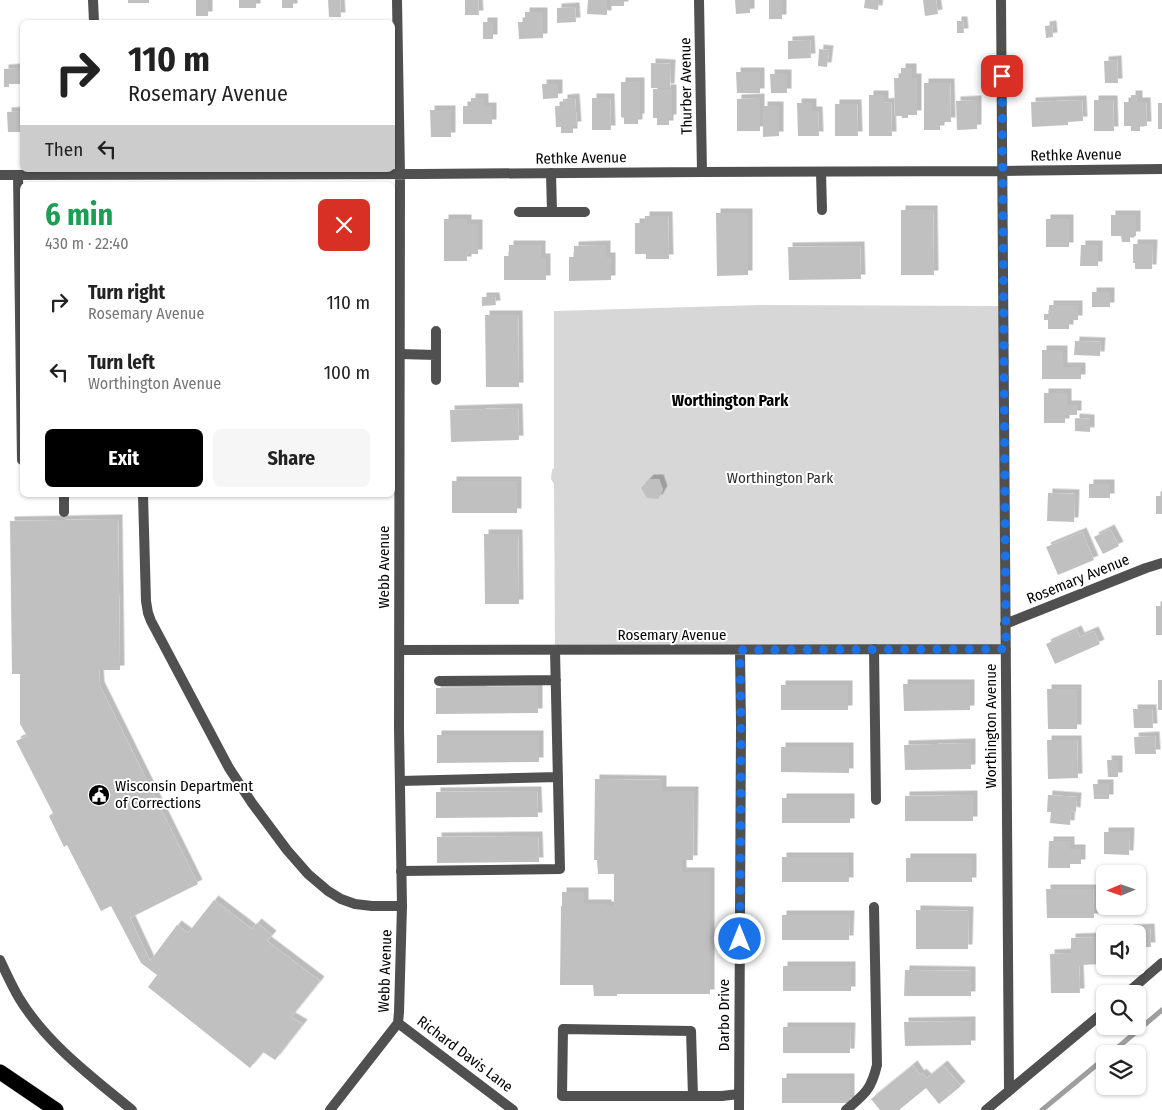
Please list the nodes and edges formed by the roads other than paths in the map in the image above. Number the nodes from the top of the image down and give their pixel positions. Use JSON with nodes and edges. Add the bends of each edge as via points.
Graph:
{"nodes":[{"id":1,"x":93,"y":0,"type":"edge"},
{"id":2,"x":397,"y":0,"type":"edge"},
{"id":3,"x":699,"y":0,"type":"edge"},
{"id":4,"x":1001,"y":0,"type":"edge"},
{"id":5,"x":94,"y":20,"type":"edge"},
{"id":6,"x":1162,"y":169,"type":"edge"},
{"id":7,"x":1002,"y":171,"type":"junction"},
{"id":8,"x":95,"y":172,"type":"edge"},
{"id":9,"x":702,"y":172,"type":"junction"},
{"id":10,"x":821,"y":172,"type":"junction"},
{"id":11,"x":551,"y":173,"type":"junction"},
{"id":12,"x":400,"y":174,"type":"junction"},
{"id":13,"x":0,"y":175,"type":"edge"},
{"id":14,"x":18,"y":175,"type":"junction"},
{"id":15,"x":822,"y":210,"type":"dead end"},
{"id":16,"x":20,"y":212,"type":"edge"},
{"id":17,"x":520,"y":212,"type":"dead end"},
{"id":18,"x":552,"y":212,"type":"junction"},
{"id":19,"x":585,"y":212,"type":"dead end"},
{"id":20,"x":436,"y":331,"type":"dead end"},
{"id":21,"x":400,"y":354,"type":"junction"},
{"id":22,"x":436,"y":355,"type":"junction"},
{"id":23,"x":436,"y":380,"type":"dead end"},
{"id":24,"x":396,"y":457,"type":"edge"},
{"id":25,"x":64,"y":497,"type":"edge"},
{"id":26,"x":143,"y":497,"type":"edge"},
{"id":27,"x":64,"y":512,"type":"dead end"},
{"id":28,"x":1162,"y":564,"type":"edge"},
{"id":29,"x":1005,"y":624,"type":"junction"},
{"id":30,"x":874,"y":649,"type":"junction"},
{"id":31,"x":1006,"y":649,"type":"junction"},
{"id":32,"x":399,"y":650,"type":"junction"},
{"id":33,"x":556,"y":650,"type":"junction"},
{"id":34,"x":740,"y":650,"type":"junction"},
{"id":35,"x":556,"y":680,"type":"junction"},
{"id":36,"x":438,"y":681,"type":"dead end"},
{"id":37,"x":558,"y":777,"type":"junction"},
{"id":38,"x":400,"y":781,"type":"junction"},
{"id":39,"x":876,"y":800,"type":"dead end"},
{"id":40,"x":402,"y":871,"type":"junction"},
{"id":41,"x":402,"y":906,"type":"junction"},
{"id":42,"x":874,"y":907,"type":"dead end"},
{"id":43,"x":0,"y":960,"type":"edge"},
{"id":44,"x":1162,"y":963,"type":"edge"},
{"id":45,"x":1136,"y":985,"type":"edge"},
{"id":46,"x":1096,"y":1018,"type":"edge"},
{"id":47,"x":398,"y":1023,"type":"junction"},
{"id":48,"x":0,"y":1072,"type":"edge"},
{"id":49,"x":1009,"y":1091,"type":"junction"},
{"id":50,"x":739,"y":1094,"type":"junction"},
{"id":51,"x":693,"y":1096,"type":"junction"},
{"id":52,"x":56,"y":1110,"type":"edge"},
{"id":53,"x":132,"y":1110,"type":"edge"},
{"id":54,"x":330,"y":1110,"type":"edge"},
{"id":55,"x":513,"y":1110,"type":"edge"},
{"id":56,"x":739,"y":1110,"type":"edge"},
{"id":57,"x":846,"y":1110,"type":"edge"},
{"id":58,"x":986,"y":1110,"type":"edge"}],
"edges":[{"from":1,"to":5,"type":"street"},
{"from":2,"to":12,"type":"street","name":"Webb Avenue"},
{"from":3,"to":9,"type":"street","name":"Thurber Avenue"},
{"from":4,"to":7,"type":"street","name":"Worthington Avenue"},
{"from":6,"to":7,"type":"street","name":"Rethke Avenue"},
{"from":7,"to":10,"type":"street","name":"Rethke Avenue"},
{"from":7,"to":29,"type":"street","name":"Worthington Avenue"},
{"from":8,"to":12,"type":"street","name":"Rethke Avenue"},
{"from":8,"to":14,"type":"street","name":"Rethke Avenue"},
{"from":9,"to":10,"type":"street","name":"Rethke Avenue"},
{"from":9,"to":11,"type":"street","name":"Rethke Avenue"},
{"from":10,"to":15,"type":"street"},
{"from":11,"to":12,"type":"street","name":"Rethke Avenue"},
{"from":11,"to":18,"type":"street"},
{"from":12,"to":21,"type":"street","name":"Webb Avenue"},
{"from":13,"to":14,"type":"street","name":"Rethke Avenue"},
{"from":14,"to":16,"type":"street"},
{"from":17,"to":18,"type":"street"},
{"from":18,"to":19,"type":"street"},
{"from":20,"to":22,"type":"street"},
{"from":21,"to":22,"type":"street"},
{"from":21,"to":24,"type":"street","name":"Webb Avenue"},
{"from":22,"to":23,"type":"street"},
{"from":24,"to":32,"type":"street","name":"Webb Avenue"},
{"from":25,"to":27,"type":"street"},
{"from":26,"to":41,"type":"street","via":[[150,621],[229,768],[287,850],[308,874],[328,890],[355,904]]},
{"from":28,"to":29,"type":"street","name":"Rosemary Avenue"},
{"from":29,"to":31,"type":"street","name":"Worthington Avenue"},
{"from":30,"to":31,"type":"street","name":"Rosemary Avenue"},
{"from":30,"to":34,"type":"street","name":"Rosemary Avenue"},
{"from":30,"to":39,"type":"street"},
{"from":31,"to":49,"type":"street","name":"Worthington Avenue"},
{"from":32,"to":33,"type":"street","name":"Rosemary Avenue"},
{"from":32,"to":38,"type":"street","name":"Webb Avenue"},
{"from":33,"to":34,"type":"street","name":"Rosemary Avenue"},
{"from":33,"to":35,"type":"street"},
{"from":34,"to":50,"type":"street","name":"Darbo Drive"},
{"from":35,"to":36,"type":"street"},
{"from":35,"to":37,"type":"street"},
{"from":37,"to":38,"type":"street"},
{"from":37,"to":40,"type":"street","via":[[560,869]]},
{"from":38,"to":40,"type":"street","name":"Webb Avenue"},
{"from":40,"to":41,"type":"street","name":"Webb Avenue"},
{"from":41,"to":47,"type":"street","name":"Webb Avenue"},
{"from":42,"to":57,"type":"street","via":[[877,1065],[865,1093]]},
{"from":43,"to":53,"type":"street","via":[[20,999],[53,1042]]},
{"from":44,"to":45,"type":"street"},
{"from":46,"to":49,"type":"street"},
{"from":47,"to":54,"type":"street","name":"Webb Avenue"},
{"from":47,"to":55,"type":"street","name":"Richard Davis Lane"},
{"from":48,"to":52,"type":"highway"},
{"from":49,"to":58,"type":"street"},
{"from":50,"to":51,"type":"street"},
{"from":50,"to":56,"type":"street","name":"Darbo Drive"},
{"from":51,"to":51,"type":"street","via":[[562,1096],[563,1029],[692,1031]]}]}
